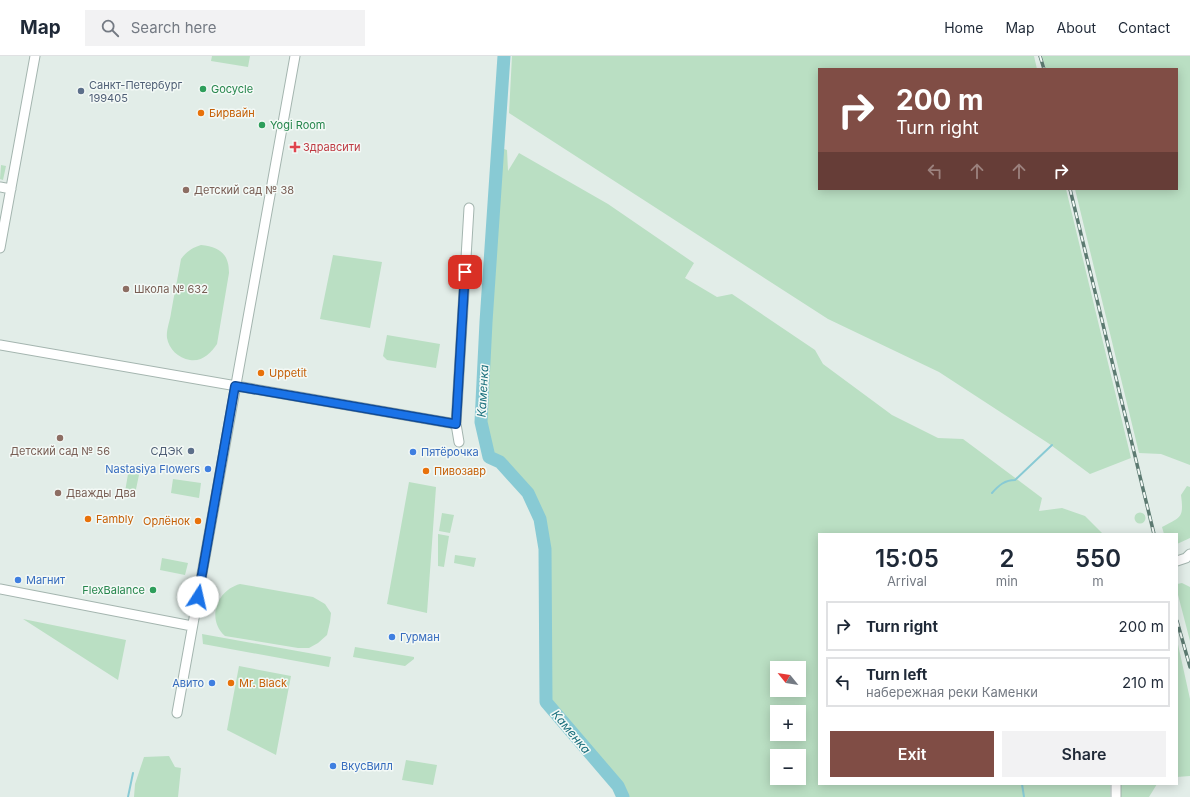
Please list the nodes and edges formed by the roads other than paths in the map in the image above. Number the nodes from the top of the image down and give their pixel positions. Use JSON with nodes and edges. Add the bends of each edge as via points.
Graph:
{"nodes":[{"id":1,"x":35,"y":56,"type":"edge"},
{"id":2,"x":295,"y":56,"type":"edge"},
{"id":3,"x":0,"y":187,"type":"edge"},
{"id":4,"x":11,"y":189,"type":"junction"},
{"id":5,"x":469,"y":208,"type":"dead end"},
{"id":6,"x":0,"y":248,"type":"edge"},
{"id":7,"x":0,"y":345,"type":"edge"},
{"id":8,"x":235,"y":386,"type":"junction"},
{"id":9,"x":456,"y":424,"type":"junction"},
{"id":10,"x":459,"y":442,"type":"dead end"},
{"id":11,"x":1190,"y":554,"type":"edge"},
{"id":12,"x":1178,"y":561,"type":"edge"},
{"id":13,"x":0,"y":590,"type":"edge"},
{"id":14,"x":192,"y":626,"type":"junction"},
{"id":15,"x":177,"y":713,"type":"dead end"},
{"id":16,"x":1116,"y":785,"type":"edge"},
{"id":17,"x":1116,"y":797,"type":"edge"}],
"edges":[{"from":1,"to":4,"type":"street"},
{"from":2,"to":8,"type":"street"},
{"from":3,"to":4,"type":"street"},
{"from":4,"to":6,"type":"street"},
{"from":5,"to":9,"type":"street"},
{"from":7,"to":8,"type":"street"},
{"from":8,"to":9,"type":"street"},
{"from":8,"to":14,"type":"street"},
{"from":9,"to":10,"type":"street"},
{"from":11,"to":12,"type":"street"},
{"from":13,"to":14,"type":"street"},
{"from":14,"to":15,"type":"street"},
{"from":16,"to":17,"type":"street"}]}
